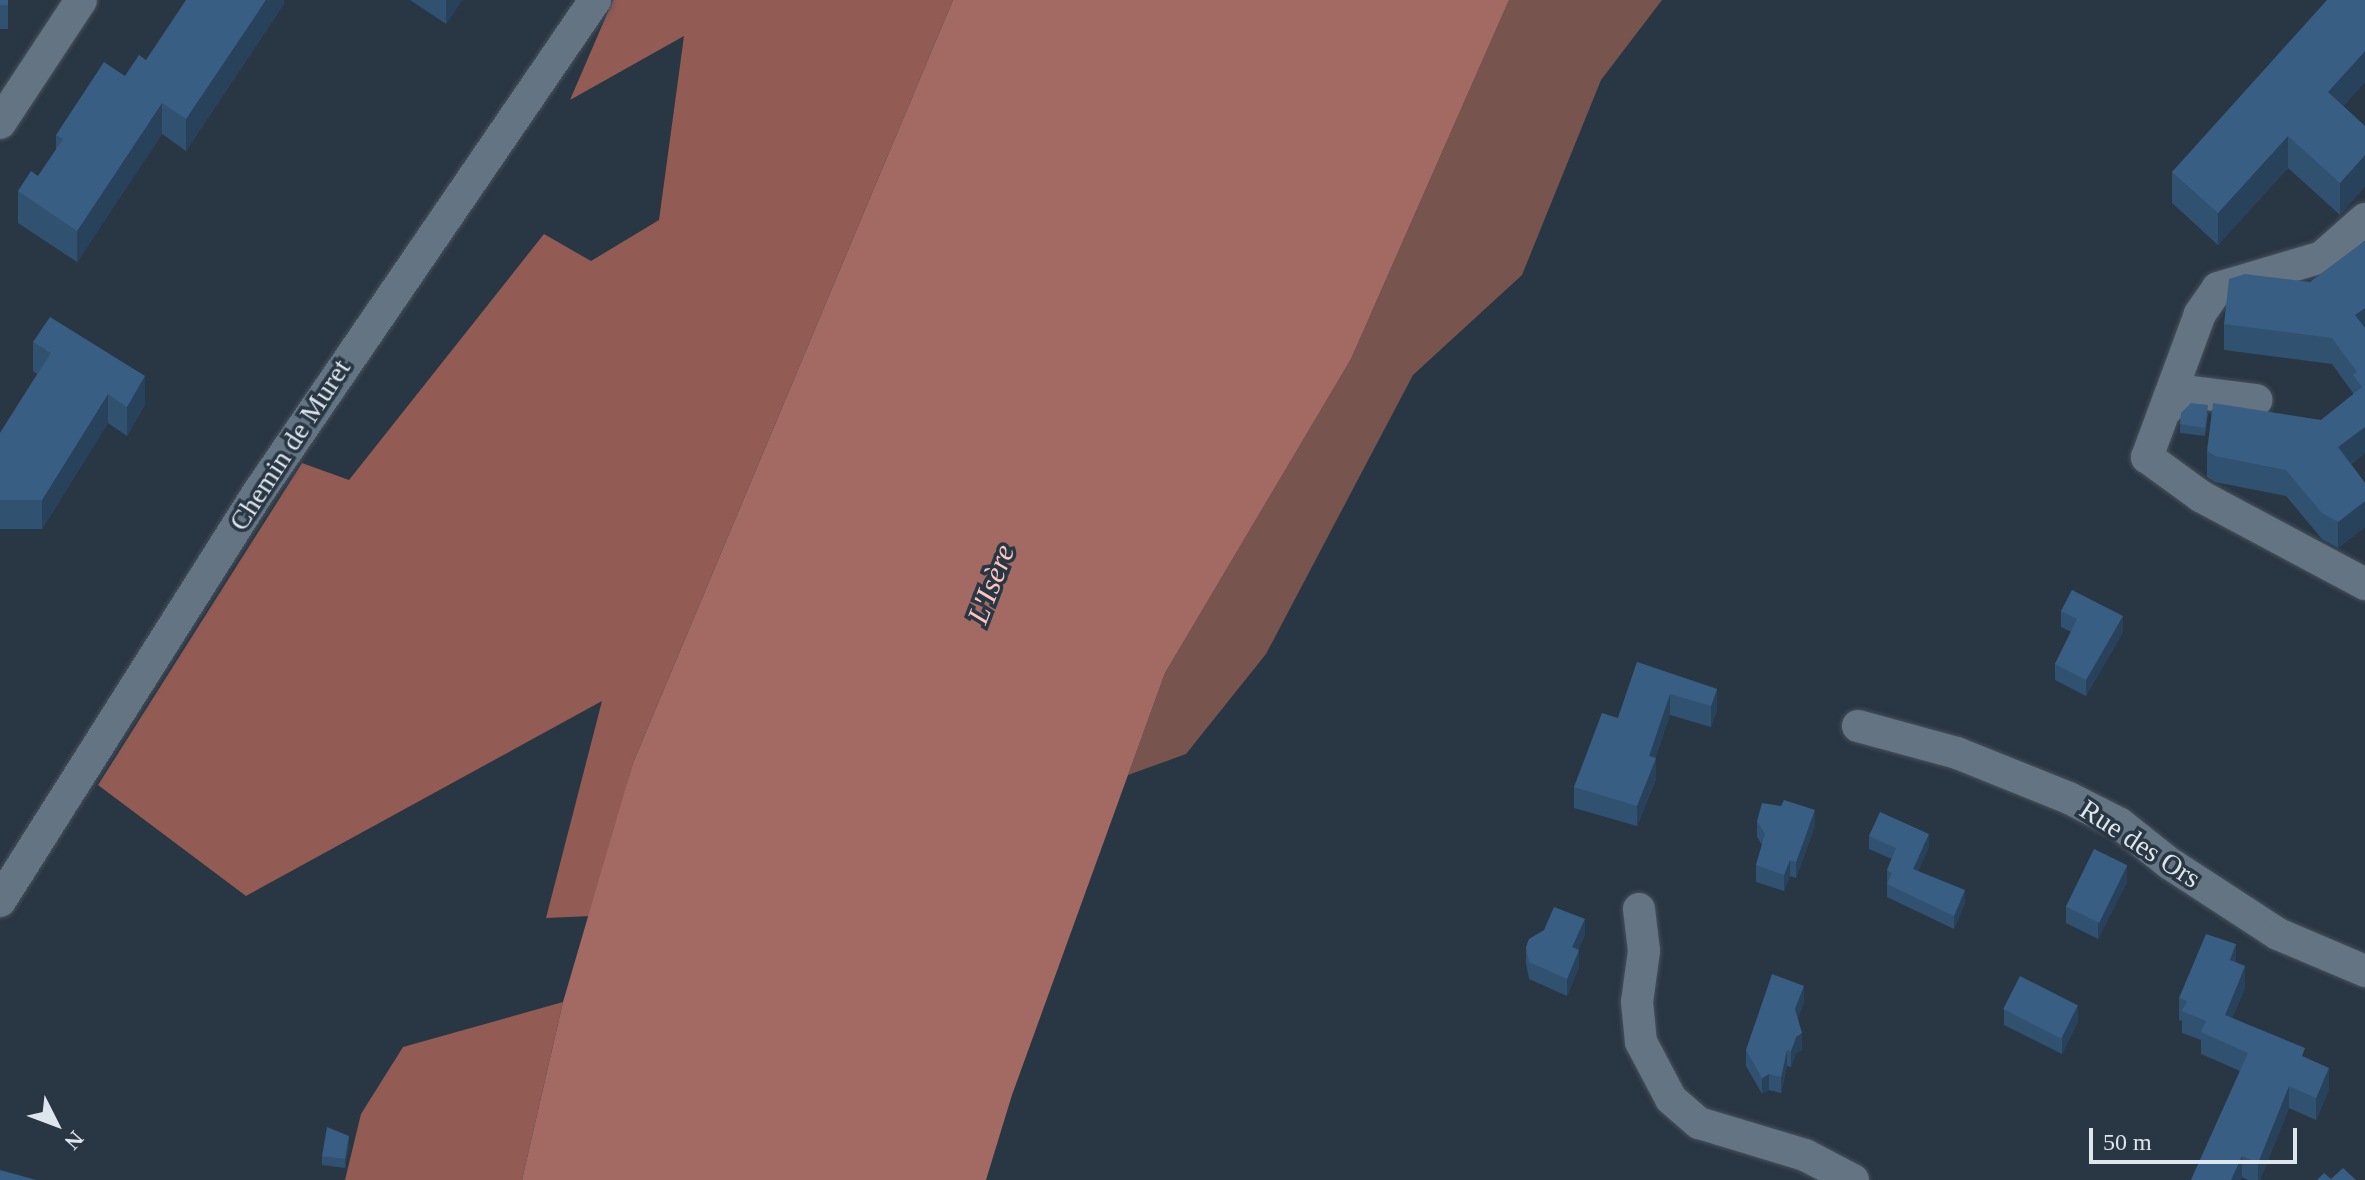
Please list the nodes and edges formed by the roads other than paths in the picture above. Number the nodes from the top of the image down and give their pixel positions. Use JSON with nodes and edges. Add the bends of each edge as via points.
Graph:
{"nodes":[{"id":1,"x":81,"y":0,"type":"edge"},
{"id":2,"x":595,"y":0,"type":"edge"},
{"id":3,"x":0,"y":123,"type":"edge"},
{"id":4,"x":2365,"y":219,"type":"edge"},
{"id":5,"x":2256,"y":400,"type":"dead end"},
{"id":6,"x":2168,"y":408,"type":"junction"},
{"id":7,"x":2365,"y":584,"type":"edge"},
{"id":8,"x":1858,"y":726,"type":"dead end"},
{"id":9,"x":0,"y":901,"type":"edge"},
{"id":10,"x":1639,"y":909,"type":"dead end"},
{"id":11,"x":2365,"y":971,"type":"edge"},
{"id":12,"x":1853,"y":1180,"type":"edge"}],
"edges":[{"from":1,"to":3,"type":"street"},
{"from":2,"to":9,"type":"street","name":"Chemin de Muret","via":[[260,490]]},
{"from":4,"to":6,"type":"street","via":[[2322,257],[2218,288],[2200,314]]},
{"from":5,"to":6,"type":"street","via":[[2183,391]]},
{"from":6,"to":7,"type":"street","via":[[2147,457],[2202,497]]},
{"from":8,"to":11,"type":"street","name":"Rue des Ors","via":[[1957,753],[2069,798],[2120,824],[2169,863],[2278,934]]},
{"from":10,"to":12,"type":"street","via":[[1644,951],[1637,1002],[1641,1042],[1671,1099],[1699,1123],[1805,1155]]}]}
